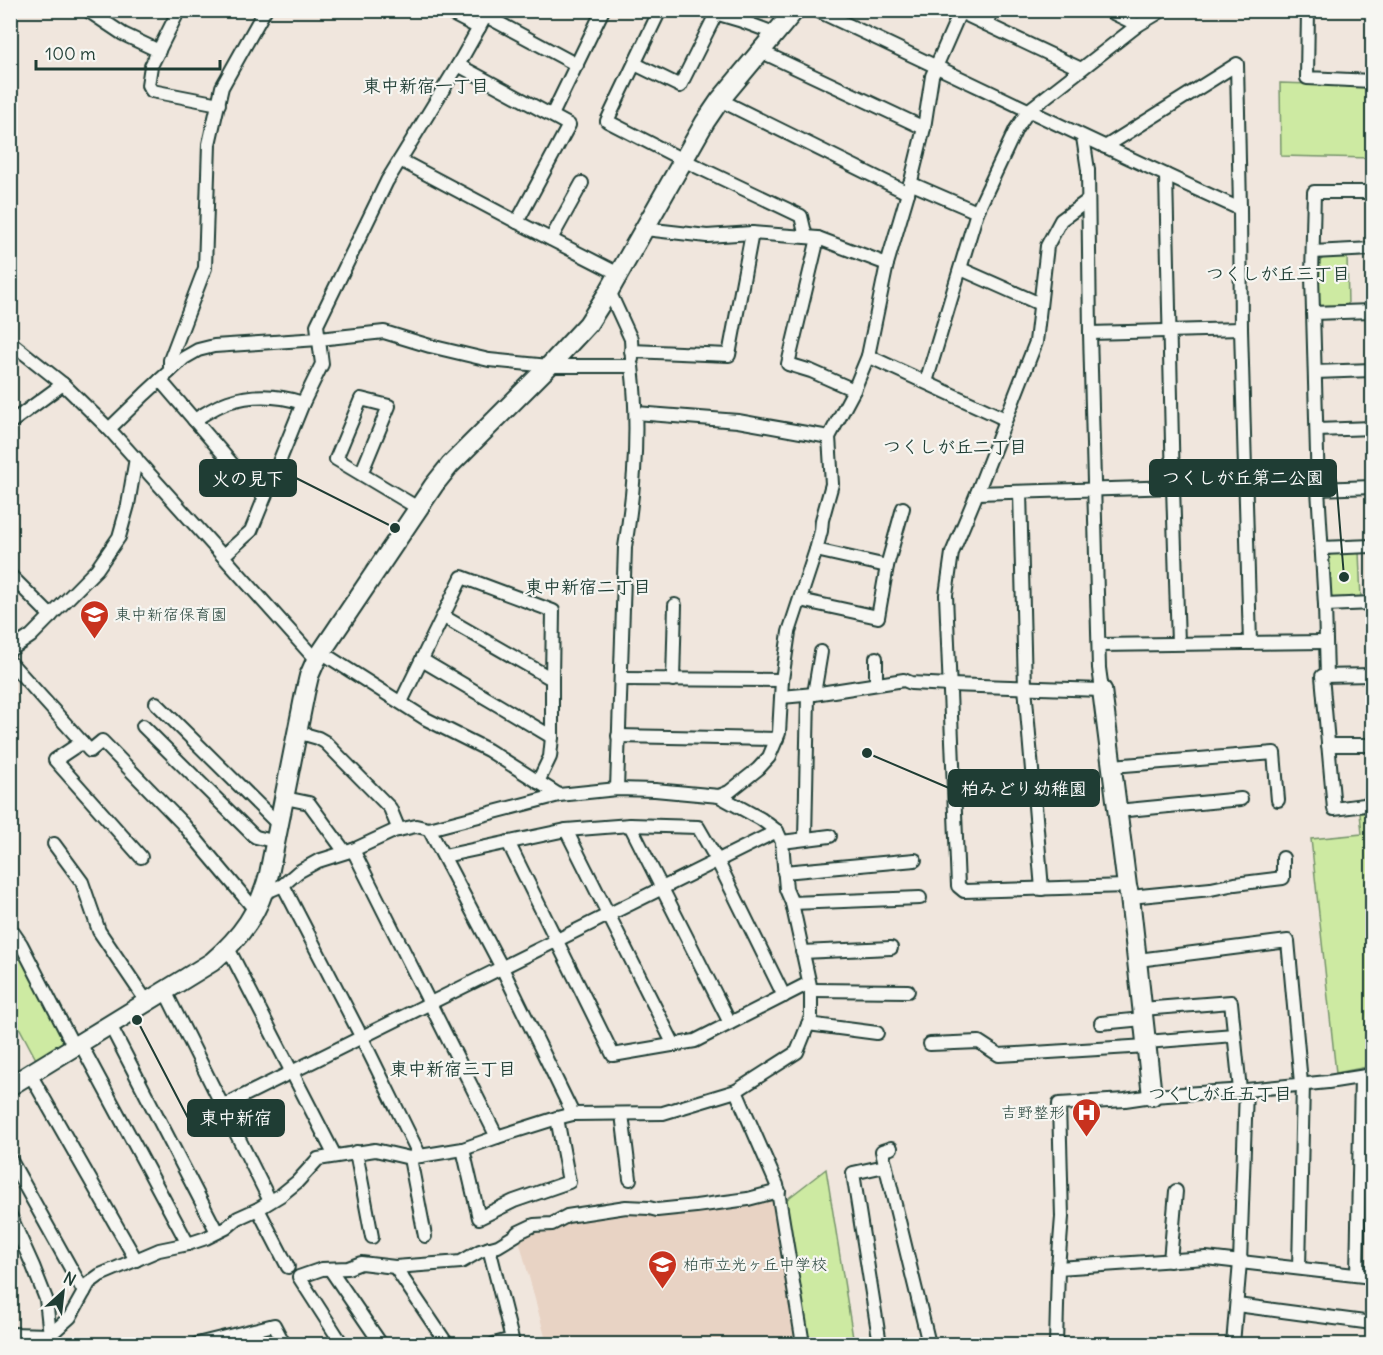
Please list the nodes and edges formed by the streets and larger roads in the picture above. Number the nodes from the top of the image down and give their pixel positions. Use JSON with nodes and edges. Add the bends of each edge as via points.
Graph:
{"nodes":[{"id":1,"x":87,"y":10,"type":"edge"},
{"id":2,"x":179,"y":10,"type":"edge"},
{"id":3,"x":264,"y":10,"type":"edge"},
{"id":4,"x":444,"y":10,"type":"edge"},
{"id":5,"x":603,"y":10,"type":"edge"},
{"id":6,"x":660,"y":10,"type":"edge"},
{"id":7,"x":795,"y":10,"type":"edge"},
{"id":8,"x":816,"y":10,"type":"edge"},
{"id":9,"x":992,"y":10,"type":"edge"},
{"id":10,"x":1107,"y":10,"type":"edge"},
{"id":11,"x":1135,"y":10,"type":"edge"},
{"id":12,"x":1163,"y":10,"type":"edge"},
{"id":13,"x":1308,"y":10,"type":"edge"},
{"id":14,"x":958,"y":11,"type":"edge"},
{"id":15,"x":711,"y":12,"type":"edge"},
{"id":16,"x":487,"y":13,"type":"edge"},
{"id":17,"x":986,"y":24,"type":"junction"},
{"id":18,"x":1138,"y":25,"type":"junction"},
{"id":19,"x":479,"y":28,"type":"junction"},
{"id":20,"x":774,"y":33,"type":"junction"},
{"id":21,"x":159,"y":51,"type":"junction"},
{"id":22,"x":760,"y":51,"type":"junction"},
{"id":23,"x":635,"y":63,"type":"junction"},
{"id":24,"x":458,"y":65,"type":"junction"},
{"id":25,"x":577,"y":65,"type":"junction"},
{"id":26,"x":936,"y":66,"type":"junction"},
{"id":27,"x":1081,"y":69,"type":"junction"},
{"id":28,"x":1372,"y":81,"type":"edge"},
{"id":29,"x":720,"y":100,"type":"junction"},
{"id":30,"x":219,"y":104,"type":"junction"},
{"id":31,"x":1029,"y":110,"type":"junction"},
{"id":32,"x":552,"y":115,"type":"junction"},
{"id":33,"x":924,"y":128,"type":"junction"},
{"id":34,"x":1083,"y":137,"type":"junction"},
{"id":35,"x":1104,"y":147,"type":"junction"},
{"id":36,"x":400,"y":160,"type":"junction"},
{"id":37,"x":684,"y":160,"type":"junction"},
{"id":38,"x":1166,"y":175,"type":"junction"},
{"id":39,"x":582,"y":183,"type":"dead end"},
{"id":40,"x":909,"y":188,"type":"junction"},
{"id":41,"x":1372,"y":192,"type":"edge"},
{"id":42,"x":1087,"y":201,"type":"junction"},
{"id":43,"x":1240,"y":209,"type":"junction"},
{"id":44,"x":977,"y":212,"type":"junction"},
{"id":45,"x":517,"y":222,"type":"junction"},
{"id":46,"x":645,"y":229,"type":"junction"},
{"id":47,"x":752,"y":233,"type":"junction"},
{"id":48,"x":812,"y":238,"type":"junction"},
{"id":49,"x":551,"y":240,"type":"junction"},
{"id":50,"x":1372,"y":249,"type":"edge"},
{"id":51,"x":1313,"y":252,"type":"junction"},
{"id":52,"x":886,"y":264,"type":"junction"},
{"id":53,"x":961,"y":269,"type":"junction"},
{"id":54,"x":619,"y":274,"type":"junction"},
{"id":55,"x":609,"y":291,"type":"junction"},
{"id":56,"x":1040,"y":304,"type":"junction"},
{"id":57,"x":1372,"y":311,"type":"edge"},
{"id":58,"x":1313,"y":313,"type":"junction"},
{"id":59,"x":1241,"y":329,"type":"junction"},
{"id":60,"x":1169,"y":331,"type":"junction"},
{"id":61,"x":1090,"y":333,"type":"junction"},
{"id":62,"x":319,"y":339,"type":"junction"},
{"id":63,"x":10,"y":342,"type":"edge"},
{"id":64,"x":631,"y":351,"type":"junction"},
{"id":65,"x":868,"y":356,"type":"junction"},
{"id":66,"x":549,"y":366,"type":"junction"},
{"id":67,"x":632,"y":366,"type":"junction"},
{"id":68,"x":1372,"y":370,"type":"edge"},
{"id":69,"x":170,"y":371,"type":"junction"},
{"id":70,"x":1315,"y":372,"type":"junction"},
{"id":71,"x":160,"y":380,"type":"junction"},
{"id":72,"x":926,"y":382,"type":"junction"},
{"id":73,"x":63,"y":384,"type":"junction"},
{"id":74,"x":854,"y":390,"type":"junction"},
{"id":75,"x":303,"y":403,"type":"junction"},
{"id":76,"x":636,"y":413,"type":"junction"},
{"id":77,"x":1005,"y":419,"type":"junction"},
{"id":78,"x":194,"y":420,"type":"junction"},
{"id":79,"x":10,"y":423,"type":"edge"},
{"id":80,"x":1372,"y":428,"type":"edge"},
{"id":81,"x":109,"y":429,"type":"junction"},
{"id":82,"x":1317,"y":430,"type":"junction"},
{"id":83,"x":829,"y":437,"type":"junction"},
{"id":84,"x":136,"y":459,"type":"junction"},
{"id":85,"x":361,"y":474,"type":"junction"},
{"id":86,"x":1246,"y":484,"type":"junction"},
{"id":87,"x":1173,"y":487,"type":"junction"},
{"id":88,"x":1372,"y":487,"type":"edge"},
{"id":89,"x":1095,"y":489,"type":"junction"},
{"id":90,"x":1318,"y":489,"type":"junction"},
{"id":91,"x":1020,"y":492,"type":"junction"},
{"id":92,"x":977,"y":493,"type":"junction"},
{"id":93,"x":265,"y":496,"type":"junction"},
{"id":94,"x":418,"y":508,"type":"junction"},
{"id":95,"x":903,"y":508,"type":"dead end"},
{"id":96,"x":1372,"y":546,"type":"edge"},
{"id":97,"x":1322,"y":548,"type":"junction"},
{"id":98,"x":816,"y":550,"type":"junction"},
{"id":99,"x":223,"y":556,"type":"junction"},
{"id":100,"x":887,"y":566,"type":"junction"},
{"id":101,"x":10,"y":575,"type":"edge"},
{"id":102,"x":800,"y":600,"type":"junction"},
{"id":103,"x":1372,"y":603,"type":"edge"},
{"id":104,"x":675,"y":605,"type":"dead end"},
{"id":105,"x":1325,"y":605,"type":"junction"},
{"id":106,"x":51,"y":616,"type":"junction"},
{"id":107,"x":444,"y":617,"type":"junction"},
{"id":108,"x":1326,"y":642,"type":"junction"},
{"id":109,"x":1178,"y":643,"type":"junction"},
{"id":110,"x":1250,"y":643,"type":"junction"},
{"id":111,"x":1099,"y":645,"type":"junction"},
{"id":112,"x":10,"y":650,"type":"edge"},
{"id":113,"x":821,"y":652,"type":"dead end"},
{"id":114,"x":319,"y":656,"type":"junction"},
{"id":115,"x":876,"y":658,"type":"dead end"},
{"id":116,"x":422,"y":660,"type":"junction"},
{"id":117,"x":10,"y":662,"type":"edge"},
{"id":118,"x":1372,"y":675,"type":"edge"},
{"id":119,"x":1327,"y":676,"type":"junction"},
{"id":120,"x":552,"y":679,"type":"junction"},
{"id":121,"x":621,"y":679,"type":"junction"},
{"id":122,"x":673,"y":680,"type":"junction"},
{"id":123,"x":782,"y":680,"type":"junction"},
{"id":124,"x":876,"y":684,"type":"junction"},
{"id":125,"x":950,"y":685,"type":"junction"},
{"id":126,"x":1025,"y":687,"type":"junction"},
{"id":127,"x":1102,"y":690,"type":"junction"},
{"id":128,"x":811,"y":694,"type":"junction"},
{"id":129,"x":782,"y":697,"type":"junction"},
{"id":130,"x":401,"y":702,"type":"junction"},
{"id":131,"x":156,"y":703,"type":"dead end"},
{"id":132,"x":143,"y":726,"type":"dead end"},
{"id":133,"x":297,"y":732,"type":"junction"},
{"id":134,"x":618,"y":736,"type":"junction"},
{"id":135,"x":552,"y":737,"type":"junction"},
{"id":136,"x":777,"y":739,"type":"junction"},
{"id":137,"x":82,"y":742,"type":"junction"},
{"id":138,"x":1328,"y":745,"type":"junction"},
{"id":139,"x":1372,"y":745,"type":"edge"},
{"id":140,"x":1112,"y":766,"type":"junction"},
{"id":141,"x":538,"y":782,"type":"junction"},
{"id":142,"x":617,"y":789,"type":"junction"},
{"id":143,"x":560,"y":795,"type":"junction"},
{"id":144,"x":719,"y":796,"type":"junction"},
{"id":145,"x":285,"y":798,"type":"junction"},
{"id":146,"x":1241,"y":799,"type":"dead end"},
{"id":147,"x":1278,"y":800,"type":"dead end"},
{"id":148,"x":1372,"y":804,"type":"edge"},
{"id":149,"x":1118,"y":811,"type":"junction"},
{"id":150,"x":630,"y":825,"type":"junction"},
{"id":151,"x":429,"y":829,"type":"junction"},
{"id":152,"x":399,"y":830,"type":"junction"},
{"id":153,"x":566,"y":830,"type":"junction"},
{"id":154,"x":278,"y":834,"type":"junction"},
{"id":155,"x":780,"y":836,"type":"junction"},
{"id":156,"x":830,"y":836,"type":"dead end"},
{"id":157,"x":805,"y":839,"type":"junction"},
{"id":158,"x":508,"y":842,"type":"junction"},
{"id":159,"x":54,"y":844,"type":"dead end"},
{"id":160,"x":349,"y":851,"type":"junction"},
{"id":161,"x":444,"y":856,"type":"junction"},
{"id":162,"x":141,"y":857,"type":"dead end"},
{"id":163,"x":1283,"y":858,"type":"dead end"},
{"id":164,"x":717,"y":860,"type":"junction"},
{"id":165,"x":915,"y":860,"type":"dead end"},
{"id":166,"x":784,"y":872,"type":"junction"},
{"id":167,"x":283,"y":885,"type":"junction"},
{"id":168,"x":662,"y":888,"type":"junction"},
{"id":169,"x":1042,"y":889,"type":"junction"},
{"id":170,"x":1129,"y":892,"type":"junction"},
{"id":171,"x":264,"y":893,"type":"junction"},
{"id":172,"x":920,"y":898,"type":"dead end"},
{"id":173,"x":792,"y":903,"type":"junction"},
{"id":174,"x":256,"y":911,"type":"junction"},
{"id":175,"x":608,"y":914,"type":"junction"},
{"id":176,"x":10,"y":928,"type":"edge"},
{"id":177,"x":555,"y":941,"type":"junction"},
{"id":178,"x":228,"y":948,"type":"junction"},
{"id":179,"x":891,"y":948,"type":"dead end"},
{"id":180,"x":802,"y":952,"type":"junction"},
{"id":181,"x":1138,"y":960,"type":"junction"},
{"id":182,"x":502,"y":968,"type":"junction"},
{"id":183,"x":810,"y":986,"type":"junction"},
{"id":184,"x":165,"y":991,"type":"junction"},
{"id":185,"x":908,"y":991,"type":"dead end"},
{"id":186,"x":784,"y":996,"type":"junction"},
{"id":187,"x":147,"y":1002,"type":"junction"},
{"id":188,"x":430,"y":1003,"type":"junction"},
{"id":189,"x":1143,"y":1014,"type":"junction"},
{"id":190,"x":730,"y":1023,"type":"junction"},
{"id":191,"x":1101,"y":1023,"type":"dead end"},
{"id":192,"x":808,"y":1024,"type":"junction"},
{"id":193,"x":110,"y":1025,"type":"junction"},
{"id":194,"x":877,"y":1033,"type":"dead end"},
{"id":195,"x":1234,"y":1035,"type":"junction"},
{"id":196,"x":362,"y":1038,"type":"junction"},
{"id":197,"x":930,"y":1044,"type":"dead end"},
{"id":198,"x":1146,"y":1044,"type":"junction"},
{"id":199,"x":77,"y":1045,"type":"junction"},
{"id":200,"x":674,"y":1045,"type":"junction"},
{"id":201,"x":292,"y":1072,"type":"junction"},
{"id":202,"x":30,"y":1074,"type":"junction"},
{"id":203,"x":1367,"y":1076,"type":"edge"},
{"id":204,"x":1302,"y":1083,"type":"junction"},
{"id":205,"x":10,"y":1086,"type":"edge"},
{"id":206,"x":1243,"y":1090,"type":"junction"},
{"id":207,"x":736,"y":1091,"type":"junction"},
{"id":208,"x":1152,"y":1096,"type":"junction"},
{"id":209,"x":223,"y":1106,"type":"junction"},
{"id":210,"x":573,"y":1114,"type":"junction"},
{"id":211,"x":622,"y":1114,"type":"junction"},
{"id":212,"x":557,"y":1118,"type":"junction"},
{"id":213,"x":498,"y":1137,"type":"junction"},
{"id":214,"x":891,"y":1148,"type":"dead end"},
{"id":215,"x":463,"y":1149,"type":"junction"},
{"id":216,"x":356,"y":1152,"type":"junction"},
{"id":217,"x":335,"y":1156,"type":"junction"},
{"id":218,"x":415,"y":1157,"type":"junction"},
{"id":219,"x":10,"y":1159,"type":"edge"},
{"id":220,"x":885,"y":1166,"type":"junction"},
{"id":221,"x":630,"y":1179,"type":"dead end"},
{"id":222,"x":779,"y":1191,"type":"junction"},
{"id":223,"x":1176,"y":1191,"type":"dead end"},
{"id":224,"x":270,"y":1201,"type":"junction"},
{"id":225,"x":258,"y":1209,"type":"junction"},
{"id":226,"x":10,"y":1215,"type":"edge"},
{"id":227,"x":14,"y":1230,"type":"edge"},
{"id":228,"x":217,"y":1232,"type":"junction"},
{"id":229,"x":425,"y":1236,"type":"dead end"},
{"id":230,"x":372,"y":1237,"type":"dead end"},
{"id":231,"x":188,"y":1244,"type":"junction"},
{"id":232,"x":489,"y":1248,"type":"junction"},
{"id":233,"x":136,"y":1260,"type":"junction"},
{"id":234,"x":1170,"y":1261,"type":"junction"},
{"id":235,"x":1240,"y":1262,"type":"junction"},
{"id":236,"x":395,"y":1267,"type":"junction"},
{"id":237,"x":288,"y":1268,"type":"dead end"},
{"id":238,"x":1058,"y":1268,"type":"junction"},
{"id":239,"x":1299,"y":1268,"type":"junction"},
{"id":240,"x":330,"y":1269,"type":"junction"},
{"id":241,"x":1358,"y":1275,"type":"junction"},
{"id":242,"x":1372,"y":1277,"type":"edge"},
{"id":243,"x":84,"y":1292,"type":"junction"},
{"id":244,"x":1237,"y":1305,"type":"junction"},
{"id":245,"x":1372,"y":1323,"type":"edge"},
{"id":246,"x":10,"y":1334,"type":"edge"},
{"id":247,"x":238,"y":1339,"type":"edge"},
{"id":248,"x":51,"y":1340,"type":"edge"},
{"id":249,"x":197,"y":1344,"type":"edge"},
{"id":250,"x":284,"y":1344,"type":"edge"},
{"id":251,"x":342,"y":1344,"type":"edge"},
{"id":252,"x":381,"y":1344,"type":"edge"},
{"id":253,"x":447,"y":1344,"type":"edge"},
{"id":254,"x":494,"y":1344,"type":"edge"},
{"id":255,"x":803,"y":1344,"type":"edge"},
{"id":256,"x":880,"y":1344,"type":"edge"},
{"id":257,"x":925,"y":1344,"type":"edge"},
{"id":258,"x":1056,"y":1344,"type":"edge"},
{"id":259,"x":1233,"y":1344,"type":"edge"}],
"edges":[{"from":1,"to":21,"type":"street","via":[[123,34]]},
{"from":2,"to":21,"type":"street"},
{"from":3,"to":30,"type":"street","via":[[222,87]]},
{"from":4,"to":19,"type":"street"},
{"from":5,"to":25,"type":"street"},
{"from":6,"to":23,"type":"street"},
{"from":7,"to":20,"type":"street"},
{"from":8,"to":26,"type":"street"},
{"from":9,"to":17,"type":"street"},
{"from":10,"to":18,"type":"street"},
{"from":11,"to":18,"type":"street"},
{"from":12,"to":18,"type":"street"},
{"from":13,"to":28,"type":"street","via":[[1307,78]]},
{"from":14,"to":17,"type":"street"},
{"from":14,"to":26,"type":"street"},
{"from":15,"to":20,"type":"street"},
{"from":15,"to":23,"type":"street","via":[[680,86]]},
{"from":16,"to":19,"type":"street"},
{"from":16,"to":25,"type":"street"},
{"from":17,"to":27,"type":"street"},
{"from":18,"to":27,"type":"street"},
{"from":19,"to":24,"type":"street"},
{"from":20,"to":22,"type":"street"},
{"from":21,"to":30,"type":"street","via":[[148,86],[152,91]]},
{"from":22,"to":29,"type":"street"},
{"from":22,"to":33,"type":"street"},
{"from":23,"to":37,"type":"street","via":[[607,122]]},
{"from":24,"to":32,"type":"street"},
{"from":24,"to":36,"type":"street"},
{"from":25,"to":32,"type":"street"},
{"from":26,"to":31,"type":"street"},
{"from":26,"to":33,"type":"street"},
{"from":27,"to":31,"type":"street"},
{"from":29,"to":37,"type":"street"},
{"from":29,"to":40,"type":"street"},
{"from":30,"to":69,"type":"street","via":[[209,144],[205,268],[170,360]]},
{"from":31,"to":34,"type":"street"},
{"from":31,"to":44,"type":"street"},
{"from":32,"to":45,"type":"street","via":[[569,125]]},
{"from":33,"to":40,"type":"street"},
{"from":34,"to":35,"type":"street"},
{"from":34,"to":42,"type":"street"},
{"from":35,"to":38,"type":"street"},
{"from":35,"to":43,"type":"street","via":[[1237,64]]},
{"from":36,"to":45,"type":"street"},
{"from":36,"to":62,"type":"street","via":[[317,325]]},
{"from":37,"to":46,"type":"street"},
{"from":37,"to":48,"type":"street","via":[[801,216]]},
{"from":38,"to":43,"type":"street"},
{"from":38,"to":60,"type":"street"},
{"from":39,"to":49,"type":"street"},
{"from":40,"to":44,"type":"street"},
{"from":40,"to":52,"type":"street"},
{"from":41,"to":51,"type":"street","via":[[1314,192]]},
{"from":42,"to":56,"type":"street","via":[[1061,220],[1047,246]]},
{"from":42,"to":61,"type":"street"},
{"from":43,"to":59,"type":"street"},
{"from":44,"to":53,"type":"street"},
{"from":45,"to":49,"type":"street"},
{"from":46,"to":47,"type":"street","via":[[707,236]]},
{"from":46,"to":54,"type":"street"},
{"from":47,"to":48,"type":"street"},
{"from":47,"to":64,"type":"street","via":[[729,356]]},
{"from":48,"to":52,"type":"street"},
{"from":48,"to":74,"type":"street","via":[[788,364]]},
{"from":49,"to":54,"type":"street"},
{"from":50,"to":51,"type":"street"},
{"from":51,"to":58,"type":"street"},
{"from":52,"to":65,"type":"street"},
{"from":53,"to":56,"type":"street"},
{"from":53,"to":72,"type":"street"},
{"from":54,"to":55,"type":"street"},
{"from":55,"to":64,"type":"street","via":[[631,339]]},
{"from":55,"to":66,"type":"street","via":[[588,324]]},
{"from":56,"to":77,"type":"street","via":[[1036,342]]},
{"from":57,"to":58,"type":"street"},
{"from":58,"to":70,"type":"street"},
{"from":59,"to":60,"type":"street"},
{"from":59,"to":86,"type":"street"},
{"from":60,"to":61,"type":"street"},
{"from":60,"to":87,"type":"street"},
{"from":61,"to":89,"type":"street"},
{"from":62,"to":66,"type":"street","via":[[384,332],[489,360]]},
{"from":62,"to":69,"type":"street","via":[[214,345],[184,358]]},
{"from":62,"to":75,"type":"street","via":[[322,364]]},
{"from":63,"to":73,"type":"street"},
{"from":64,"to":67,"type":"street"},
{"from":65,"to":72,"type":"street"},
{"from":65,"to":74,"type":"street"},
{"from":66,"to":67,"type":"street"},
{"from":66,"to":94,"type":"street","via":[[450,465]]},
{"from":67,"to":76,"type":"street"},
{"from":68,"to":70,"type":"street"},
{"from":69,"to":71,"type":"street"},
{"from":70,"to":82,"type":"street"},
{"from":71,"to":78,"type":"street"},
{"from":71,"to":81,"type":"street"},
{"from":72,"to":77,"type":"street"},
{"from":73,"to":79,"type":"street"},
{"from":73,"to":81,"type":"street"},
{"from":74,"to":83,"type":"street"},
{"from":75,"to":78,"type":"street","via":[[281,397],[254,397],[228,402]]},
{"from":75,"to":93,"type":"street"},
{"from":76,"to":83,"type":"street","via":[[738,421]]},
{"from":76,"to":121,"type":"street","via":[[625,547]]},
{"from":77,"to":92,"type":"street"},
{"from":78,"to":93,"type":"street","via":[[251,486]]},
{"from":80,"to":82,"type":"street"},
{"from":81,"to":84,"type":"street"},
{"from":82,"to":90,"type":"street"},
{"from":83,"to":98,"type":"street","via":[[832,484]]},
{"from":84,"to":99,"type":"street"},
{"from":84,"to":106,"type":"street","via":[[119,537],[97,569]]},
{"from":85,"to":85,"type":"street","via":[[336,459],[361,399],[389,406]]},
{"from":85,"to":94,"type":"street"},
{"from":86,"to":87,"type":"street"},
{"from":86,"to":110,"type":"street"},
{"from":87,"to":89,"type":"street"},
{"from":87,"to":109,"type":"street"},
{"from":88,"to":90,"type":"street"},
{"from":89,"to":91,"type":"street"},
{"from":89,"to":111,"type":"street"},
{"from":90,"to":97,"type":"street"},
{"from":91,"to":92,"type":"street"},
{"from":91,"to":126,"type":"street"},
{"from":92,"to":125,"type":"street","via":[[952,553],[946,595]]},
{"from":93,"to":99,"type":"street","via":[[251,531]]},
{"from":94,"to":114,"type":"street"},
{"from":95,"to":100,"type":"street"},
{"from":96,"to":97,"type":"street"},
{"from":97,"to":105,"type":"street"},
{"from":98,"to":100,"type":"street"},
{"from":98,"to":102,"type":"street"},
{"from":99,"to":114,"type":"street"},
{"from":100,"to":102,"type":"street","via":[[878,617]]},
{"from":101,"to":106,"type":"street"},
{"from":102,"to":123,"type":"street","via":[[789,632]]},
{"from":103,"to":105,"type":"street"},
{"from":104,"to":122,"type":"street"},
{"from":105,"to":108,"type":"street"},
{"from":106,"to":112,"type":"street"},
{"from":107,"to":116,"type":"street"},
{"from":107,"to":120,"type":"street"},
{"from":107,"to":120,"type":"street","via":[[462,577],[553,611]]},
{"from":108,"to":110,"type":"street"},
{"from":108,"to":119,"type":"street"},
{"from":109,"to":110,"type":"street"},
{"from":109,"to":111,"type":"street"},
{"from":111,"to":127,"type":"street"},
{"from":113,"to":128,"type":"street"},
{"from":114,"to":130,"type":"street"},
{"from":114,"to":133,"type":"street","via":[[309,676]]},
{"from":115,"to":124,"type":"street"},
{"from":116,"to":130,"type":"street"},
{"from":116,"to":135,"type":"street"},
{"from":117,"to":137,"type":"street"},
{"from":118,"to":119,"type":"street"},
{"from":119,"to":138,"type":"street","via":[[1322,676]]},
{"from":120,"to":135,"type":"street"},
{"from":121,"to":122,"type":"street"},
{"from":121,"to":134,"type":"street"},
{"from":122,"to":123,"type":"street"},
{"from":123,"to":129,"type":"street"},
{"from":124,"to":125,"type":"street","via":[[904,680]]},
{"from":124,"to":128,"type":"street"},
{"from":125,"to":126,"type":"street"},
{"from":125,"to":169,"type":"street","via":[[958,886],[964,891]]},
{"from":126,"to":127,"type":"street"},
{"from":126,"to":169,"type":"street"},
{"from":127,"to":140,"type":"street"},
{"from":128,"to":129,"type":"street"},
{"from":128,"to":157,"type":"street"},
{"from":129,"to":136,"type":"street"},
{"from":130,"to":141,"type":"street"},
{"from":131,"to":154,"type":"street"},
{"from":132,"to":154,"type":"street","via":[[253,835]]},
{"from":133,"to":145,"type":"street"},
{"from":133,"to":152,"type":"street","via":[[325,742],[390,808]]},
{"from":134,"to":136,"type":"street"},
{"from":134,"to":142,"type":"street"},
{"from":135,"to":141,"type":"street","via":[[550,757]]},
{"from":136,"to":144,"type":"street","via":[[758,769]]},
{"from":137,"to":162,"type":"street","via":[[55,760]]},
{"from":137,"to":174,"type":"street","via":[[90,751],[102,741],[183,824]]},
{"from":138,"to":139,"type":"street"},
{"from":138,"to":148,"type":"street","via":[[1334,809]]},
{"from":140,"to":147,"type":"street","via":[[1274,753]]},
{"from":140,"to":149,"type":"street"},
{"from":141,"to":143,"type":"street"},
{"from":142,"to":143,"type":"street"},
{"from":142,"to":144,"type":"street"},
{"from":143,"to":151,"type":"street"},
{"from":144,"to":155,"type":"street","via":[[761,819]]},
{"from":145,"to":154,"type":"street"},
{"from":145,"to":160,"type":"street","via":[[309,804]]},
{"from":146,"to":149,"type":"street"},
{"from":149,"to":170,"type":"street"},
{"from":150,"to":153,"type":"street"},
{"from":150,"to":164,"type":"street","via":[[698,827]]},
{"from":150,"to":168,"type":"street"},
{"from":151,"to":152,"type":"street","via":[[416,826]]},
{"from":151,"to":161,"type":"street"},
{"from":152,"to":160,"type":"street"},
{"from":153,"to":158,"type":"street"},
{"from":153,"to":175,"type":"street"},
{"from":154,"to":171,"type":"street"},
{"from":155,"to":157,"type":"street"},
{"from":155,"to":164,"type":"street"},
{"from":155,"to":166,"type":"street"},
{"from":156,"to":157,"type":"street"},
{"from":158,"to":161,"type":"street"},
{"from":158,"to":177,"type":"street"},
{"from":159,"to":187,"type":"street","via":[[82,882],[99,931]]},
{"from":160,"to":167,"type":"street","via":[[318,861]]},
{"from":160,"to":188,"type":"street"},
{"from":161,"to":182,"type":"street"},
{"from":163,"to":170,"type":"street","via":[[1283,878],[1211,889]]},
{"from":164,"to":168,"type":"street"},
{"from":164,"to":186,"type":"street"},
{"from":165,"to":166,"type":"street"},
{"from":166,"to":173,"type":"street"},
{"from":167,"to":171,"type":"street"},
{"from":167,"to":196,"type":"street"},
{"from":168,"to":175,"type":"street"},
{"from":168,"to":190,"type":"street"},
{"from":169,"to":170,"type":"street"},
{"from":170,"to":181,"type":"street"},
{"from":171,"to":174,"type":"street"},
{"from":172,"to":173,"type":"street"},
{"from":173,"to":180,"type":"street"},
{"from":174,"to":178,"type":"street"},
{"from":175,"to":177,"type":"street"},
{"from":175,"to":200,"type":"street"},
{"from":176,"to":199,"type":"street"},
{"from":177,"to":182,"type":"street"},
{"from":177,"to":200,"type":"street","via":[[613,1055]]},
{"from":178,"to":184,"type":"street"},
{"from":178,"to":201,"type":"street"},
{"from":179,"to":180,"type":"street"},
{"from":180,"to":183,"type":"street"},
{"from":181,"to":189,"type":"street"},
{"from":181,"to":204,"type":"street","via":[[1288,941]]},
{"from":182,"to":188,"type":"street"},
{"from":182,"to":210,"type":"street"},
{"from":183,"to":185,"type":"street"},
{"from":183,"to":186,"type":"street"},
{"from":183,"to":192,"type":"street"},
{"from":184,"to":187,"type":"street"},
{"from":184,"to":209,"type":"street"},
{"from":186,"to":190,"type":"street"},
{"from":187,"to":193,"type":"street"},
{"from":188,"to":196,"type":"street"},
{"from":188,"to":213,"type":"street"},
{"from":189,"to":191,"type":"street"},
{"from":189,"to":195,"type":"street","via":[[1232,1002]]},
{"from":189,"to":198,"type":"street"},
{"from":190,"to":200,"type":"street","via":[[695,1041]]},
{"from":192,"to":194,"type":"street"},
{"from":192,"to":207,"type":"street","via":[[797,1052]]},
{"from":193,"to":199,"type":"street"},
{"from":193,"to":228,"type":"street"},
{"from":195,"to":198,"type":"street"},
{"from":195,"to":206,"type":"street"},
{"from":196,"to":201,"type":"street"},
{"from":196,"to":218,"type":"street"},
{"from":197,"to":198,"type":"street","via":[[979,1042],[999,1055]]},
{"from":198,"to":208,"type":"street"},
{"from":199,"to":202,"type":"street"},
{"from":199,"to":231,"type":"street"},
{"from":201,"to":209,"type":"street"},
{"from":201,"to":217,"type":"street"},
{"from":202,"to":205,"type":"street"},
{"from":202,"to":233,"type":"street"},
{"from":203,"to":204,"type":"street"},
{"from":203,"to":241,"type":"street"},
{"from":204,"to":206,"type":"street"},
{"from":204,"to":239,"type":"street"},
{"from":206,"to":208,"type":"street"},
{"from":206,"to":235,"type":"street"},
{"from":207,"to":211,"type":"street","via":[[663,1113]]},
{"from":207,"to":222,"type":"street"},
{"from":208,"to":238,"type":"street","via":[[1059,1104],[1062,1217]]},
{"from":209,"to":224,"type":"street"},
{"from":210,"to":211,"type":"street"},
{"from":210,"to":212,"type":"street"},
{"from":211,"to":221,"type":"street"},
{"from":212,"to":213,"type":"street"},
{"from":212,"to":215,"type":"street","via":[[569,1182],[479,1218]]},
{"from":213,"to":215,"type":"street"},
{"from":214,"to":220,"type":"street","via":[[882,1151]]},
{"from":215,"to":218,"type":"street"},
{"from":216,"to":217,"type":"street"},
{"from":216,"to":218,"type":"street","via":[[375,1150]]},
{"from":216,"to":230,"type":"street"},
{"from":217,"to":224,"type":"street","via":[[318,1160],[297,1182]]},
{"from":218,"to":229,"type":"street"},
{"from":219,"to":243,"type":"street"},
{"from":220,"to":256,"type":"street","via":[[853,1173]]},
{"from":220,"to":257,"type":"street"},
{"from":222,"to":232,"type":"street","via":[[696,1206],[657,1210],[626,1207],[567,1216],[552,1224],[534,1225]]},
{"from":222,"to":255,"type":"street"},
{"from":223,"to":234,"type":"street"},
{"from":224,"to":225,"type":"street"},
{"from":225,"to":228,"type":"street"},
{"from":225,"to":237,"type":"street"},
{"from":226,"to":227,"type":"street"},
{"from":227,"to":248,"type":"street","via":[[46,1299]]},
{"from":228,"to":231,"type":"street"},
{"from":231,"to":233,"type":"street"},
{"from":232,"to":236,"type":"street","via":[[461,1262]]},
{"from":232,"to":254,"type":"street","via":[[512,1339]]},
{"from":233,"to":243,"type":"street","via":[[100,1275]]},
{"from":234,"to":235,"type":"street","via":[[1206,1258]]},
{"from":234,"to":238,"type":"street"},
{"from":235,"to":239,"type":"street"},
{"from":235,"to":244,"type":"street"},
{"from":236,"to":240,"type":"street","via":[[361,1263]]},
{"from":236,"to":253,"type":"street"},
{"from":238,"to":258,"type":"street"},
{"from":239,"to":241,"type":"street"},
{"from":240,"to":251,"type":"street","via":[[299,1277]]},
{"from":240,"to":252,"type":"street"},
{"from":241,"to":242,"type":"street"},
{"from":243,"to":248,"type":"street"},
{"from":244,"to":245,"type":"street"},
{"from":244,"to":259,"type":"street"},
{"from":246,"to":248,"type":"street"},
{"from":247,"to":249,"type":"street"},
{"from":247,"to":250,"type":"street","via":[[274,1325]]}]}
